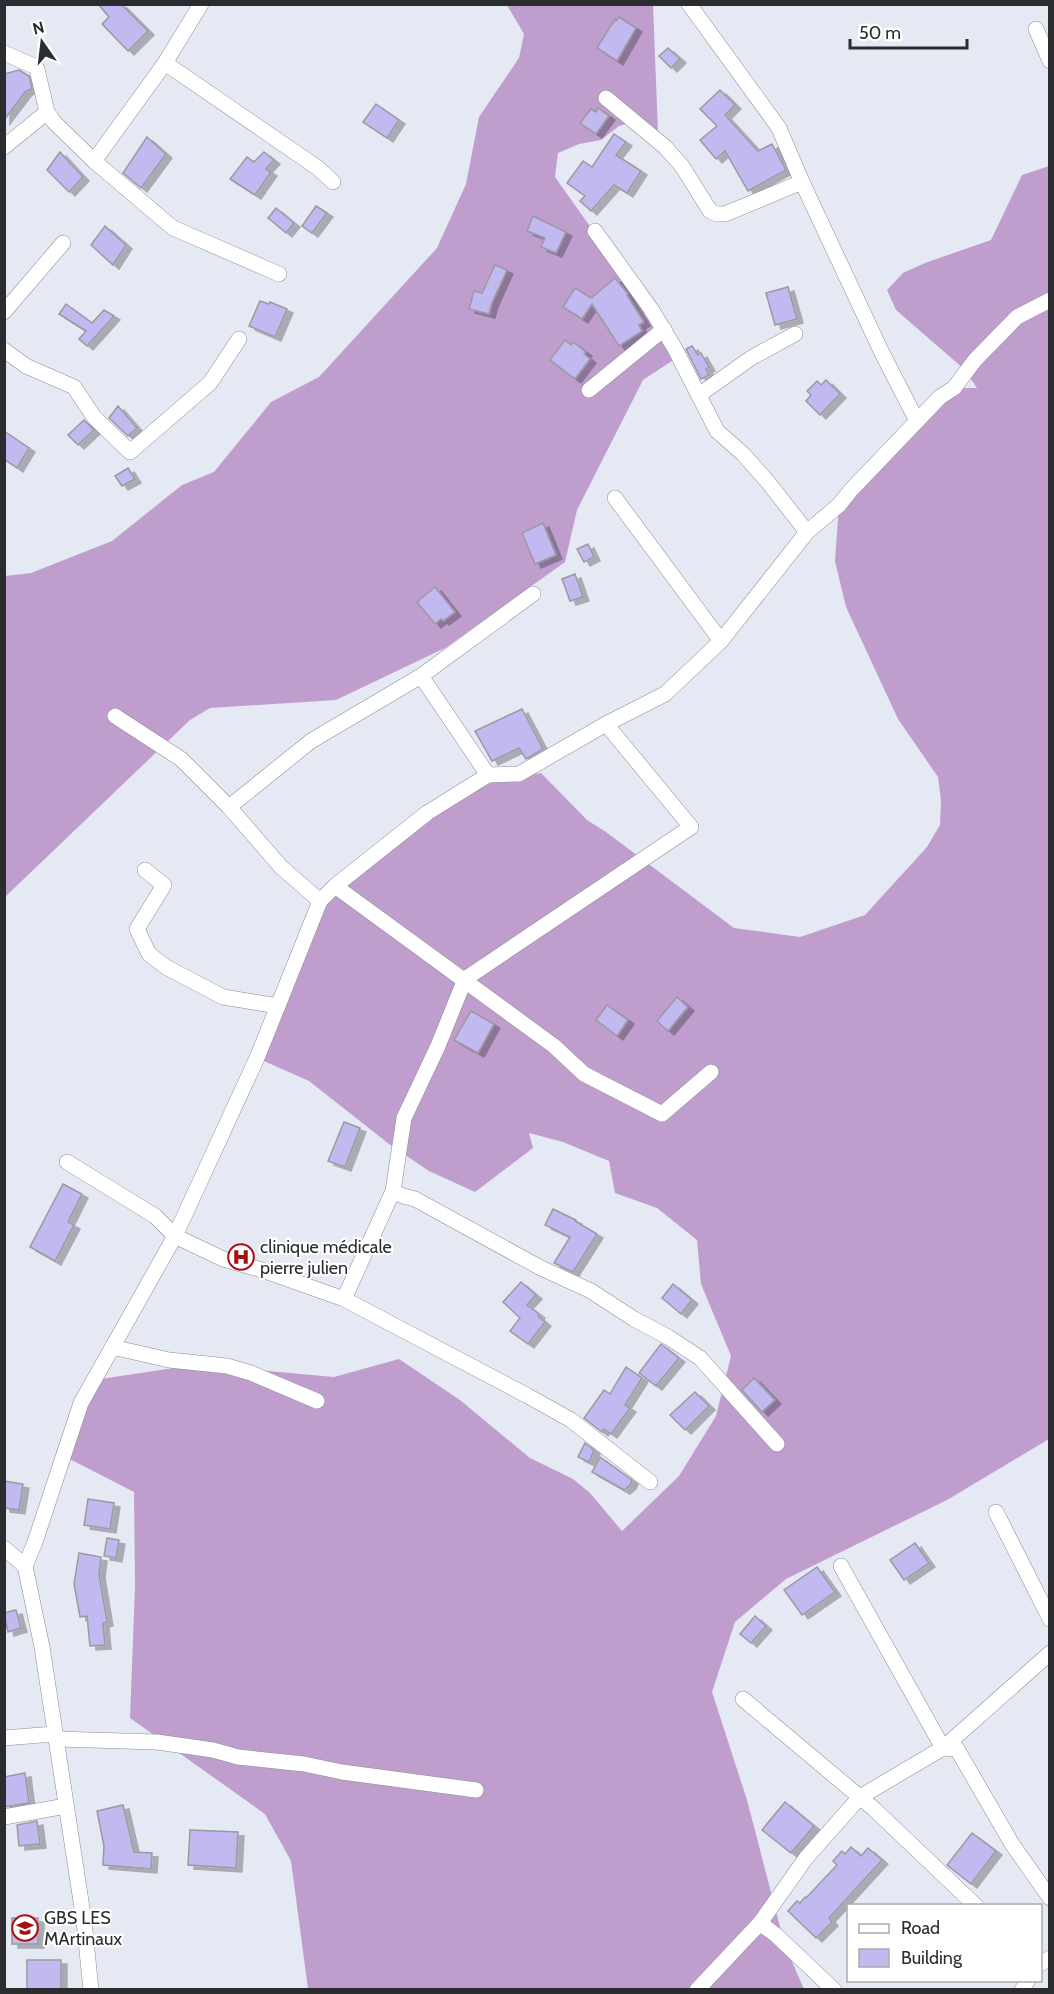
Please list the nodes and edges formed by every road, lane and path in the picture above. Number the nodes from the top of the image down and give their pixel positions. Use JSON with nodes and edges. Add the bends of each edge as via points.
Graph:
{"nodes":[{"id":1,"x":201,"y":4,"type":"edge"},
{"id":2,"x":688,"y":4,"type":"edge"},
{"id":3,"x":1036,"y":30,"type":"dead end"},
{"id":4,"x":4,"y":53,"type":"edge"},
{"id":5,"x":1050,"y":62,"type":"edge"},
{"id":6,"x":165,"y":63,"type":"junction"},
{"id":7,"x":606,"y":98,"type":"dead end"},
{"id":8,"x":47,"y":112,"type":"junction"},
{"id":9,"x":4,"y":147,"type":"edge"},
{"id":10,"x":94,"y":161,"type":"junction"},
{"id":11,"x":333,"y":182,"type":"dead end"},
{"id":12,"x":802,"y":182,"type":"junction"},
{"id":13,"x":595,"y":231,"type":"dead end"},
{"id":14,"x":63,"y":243,"type":"dead end"},
{"id":15,"x":279,"y":274,"type":"dead end"},
{"id":16,"x":1050,"y":300,"type":"edge"},
{"id":17,"x":4,"y":312,"type":"edge"},
{"id":18,"x":664,"y":329,"type":"junction"},
{"id":19,"x":795,"y":334,"type":"dead end"},
{"id":20,"x":239,"y":339,"type":"dead end"},
{"id":21,"x":4,"y":350,"type":"edge"},
{"id":22,"x":589,"y":390,"type":"dead end"},
{"id":23,"x":699,"y":395,"type":"junction"},
{"id":24,"x":917,"y":421,"type":"junction"},
{"id":25,"x":615,"y":498,"type":"dead end"},
{"id":26,"x":807,"y":532,"type":"junction"},
{"id":27,"x":532,"y":594,"type":"dead end"},
{"id":28,"x":720,"y":641,"type":"junction"},
{"id":29,"x":421,"y":676,"type":"junction"},
{"id":30,"x":115,"y":716,"type":"dead end"},
{"id":31,"x":606,"y":724,"type":"junction"},
{"id":32,"x":488,"y":775,"type":"junction"},
{"id":33,"x":230,"y":807,"type":"junction"},
{"id":34,"x":145,"y":870,"type":"dead end"},
{"id":35,"x":335,"y":886,"type":"junction"},
{"id":36,"x":321,"y":901,"type":"junction"},
{"id":37,"x":465,"y":980,"type":"junction"},
{"id":38,"x":278,"y":1006,"type":"junction"},
{"id":39,"x":711,"y":1072,"type":"dead end"},
{"id":40,"x":67,"y":1162,"type":"dead end"},
{"id":41,"x":393,"y":1191,"type":"junction"},
{"id":42,"x":175,"y":1236,"type":"junction"},
{"id":43,"x":344,"y":1299,"type":"junction"},
{"id":44,"x":112,"y":1347,"type":"junction"},
{"id":45,"x":316,"y":1401,"type":"dead end"},
{"id":46,"x":777,"y":1444,"type":"dead end"},
{"id":47,"x":650,"y":1482,"type":"dead end"},
{"id":48,"x":996,"y":1512,"type":"dead end"},
{"id":49,"x":4,"y":1548,"type":"edge"},
{"id":50,"x":25,"y":1566,"type":"junction"},
{"id":51,"x":841,"y":1566,"type":"dead end"},
{"id":52,"x":1050,"y":1619,"type":"edge"},
{"id":53,"x":1050,"y":1653,"type":"edge"},
{"id":54,"x":742,"y":1699,"type":"dead end"},
{"id":55,"x":55,"y":1737,"type":"junction"},
{"id":56,"x":4,"y":1738,"type":"edge"},
{"id":57,"x":943,"y":1748,"type":"junction"},
{"id":58,"x":476,"y":1790,"type":"dead end"},
{"id":59,"x":860,"y":1797,"type":"junction"},
{"id":60,"x":66,"y":1806,"type":"junction"},
{"id":61,"x":4,"y":1817,"type":"edge"},
{"id":62,"x":1050,"y":1899,"type":"edge"},
{"id":63,"x":975,"y":1904,"type":"edge"},
{"id":64,"x":760,"y":1923,"type":"junction"},
{"id":65,"x":91,"y":1989,"type":"edge"},
{"id":66,"x":697,"y":1989,"type":"edge"},
{"id":67,"x":834,"y":1989,"type":"edge"}],
"edges":[{"from":1,"to":6,"type":"street"},
{"from":2,"to":12,"type":"street","via":[[779,128]]},
{"from":3,"to":5,"type":"street"},
{"from":4,"to":8,"type":"street","via":[[37,69]]},
{"from":6,"to":10,"type":"street"},
{"from":6,"to":11,"type":"street"},
{"from":7,"to":12,"type":"street","via":[[665,147],[710,211],[717,214]]},
{"from":8,"to":9,"type":"street"},
{"from":8,"to":10,"type":"street"},
{"from":10,"to":15,"type":"street","via":[[173,228]]},
{"from":12,"to":24,"type":"street"},
{"from":13,"to":18,"type":"street"},
{"from":14,"to":17,"type":"street"},
{"from":16,"to":24,"type":"street","via":[[1017,317],[954,388]]},
{"from":18,"to":22,"type":"street"},
{"from":18,"to":23,"type":"street"},
{"from":19,"to":23,"type":"street","via":[[751,358]]},
{"from":20,"to":21,"type":"street","via":[[210,383],[130,452],[94,417],[74,387],[26,366]]},
{"from":23,"to":26,"type":"street","via":[[717,431],[761,474]]},
{"from":24,"to":26,"type":"street","via":[[839,506]]},
{"from":25,"to":28,"type":"street"},
{"from":26,"to":28,"type":"street"},
{"from":27,"to":29,"type":"street"},
{"from":28,"to":31,"type":"street","via":[[665,694]]},
{"from":29,"to":32,"type":"street"},
{"from":29,"to":33,"type":"street","via":[[311,741]]},
{"from":30,"to":33,"type":"street","via":[[181,759]]},
{"from":31,"to":32,"type":"street","via":[[519,774]]},
{"from":31,"to":37,"type":"street","via":[[691,827]]},
{"from":32,"to":35,"type":"street","via":[[427,813]]},
{"from":33,"to":36,"type":"street","via":[[281,867]]},
{"from":34,"to":38,"type":"street","via":[[164,885],[138,929],[149,954],[223,997]]},
{"from":35,"to":36,"type":"street"},
{"from":35,"to":37,"type":"street"},
{"from":36,"to":38,"type":"street"},
{"from":37,"to":39,"type":"street","via":[[554,1046],[584,1074],[662,1114]]},
{"from":37,"to":41,"type":"street","via":[[404,1118]]},
{"from":38,"to":42,"type":"street"},
{"from":40,"to":42,"type":"street","via":[[155,1216]]},
{"from":41,"to":43,"type":"street"},
{"from":41,"to":46,"type":"street","via":[[416,1199],[591,1291],[668,1336],[700,1358]]},
{"from":42,"to":43,"type":"street","via":[[223,1258]]},
{"from":42,"to":44,"type":"street"},
{"from":43,"to":47,"type":"street","via":[[571,1420]]},
{"from":44,"to":45,"type":"street","via":[[251,1373]]},
{"from":44,"to":50,"type":"street","via":[[81,1403]]},
{"from":48,"to":52,"type":"street"},
{"from":49,"to":50,"type":"street"},
{"from":50,"to":55,"type":"street"},
{"from":51,"to":57,"type":"street"},
{"from":53,"to":57,"type":"street"},
{"from":54,"to":59,"type":"street"},
{"from":55,"to":56,"type":"street"},
{"from":55,"to":58,"type":"street","via":[[157,1742]]},
{"from":55,"to":60,"type":"street"},
{"from":57,"to":59,"type":"street"},
{"from":57,"to":62,"type":"street","via":[[957,1749],[1012,1844]]},
{"from":59,"to":63,"type":"street"},
{"from":59,"to":64,"type":"street","via":[[806,1858]]},
{"from":60,"to":61,"type":"street"},
{"from":60,"to":65,"type":"street"},
{"from":64,"to":66,"type":"street"},
{"from":64,"to":67,"type":"street"}]}
